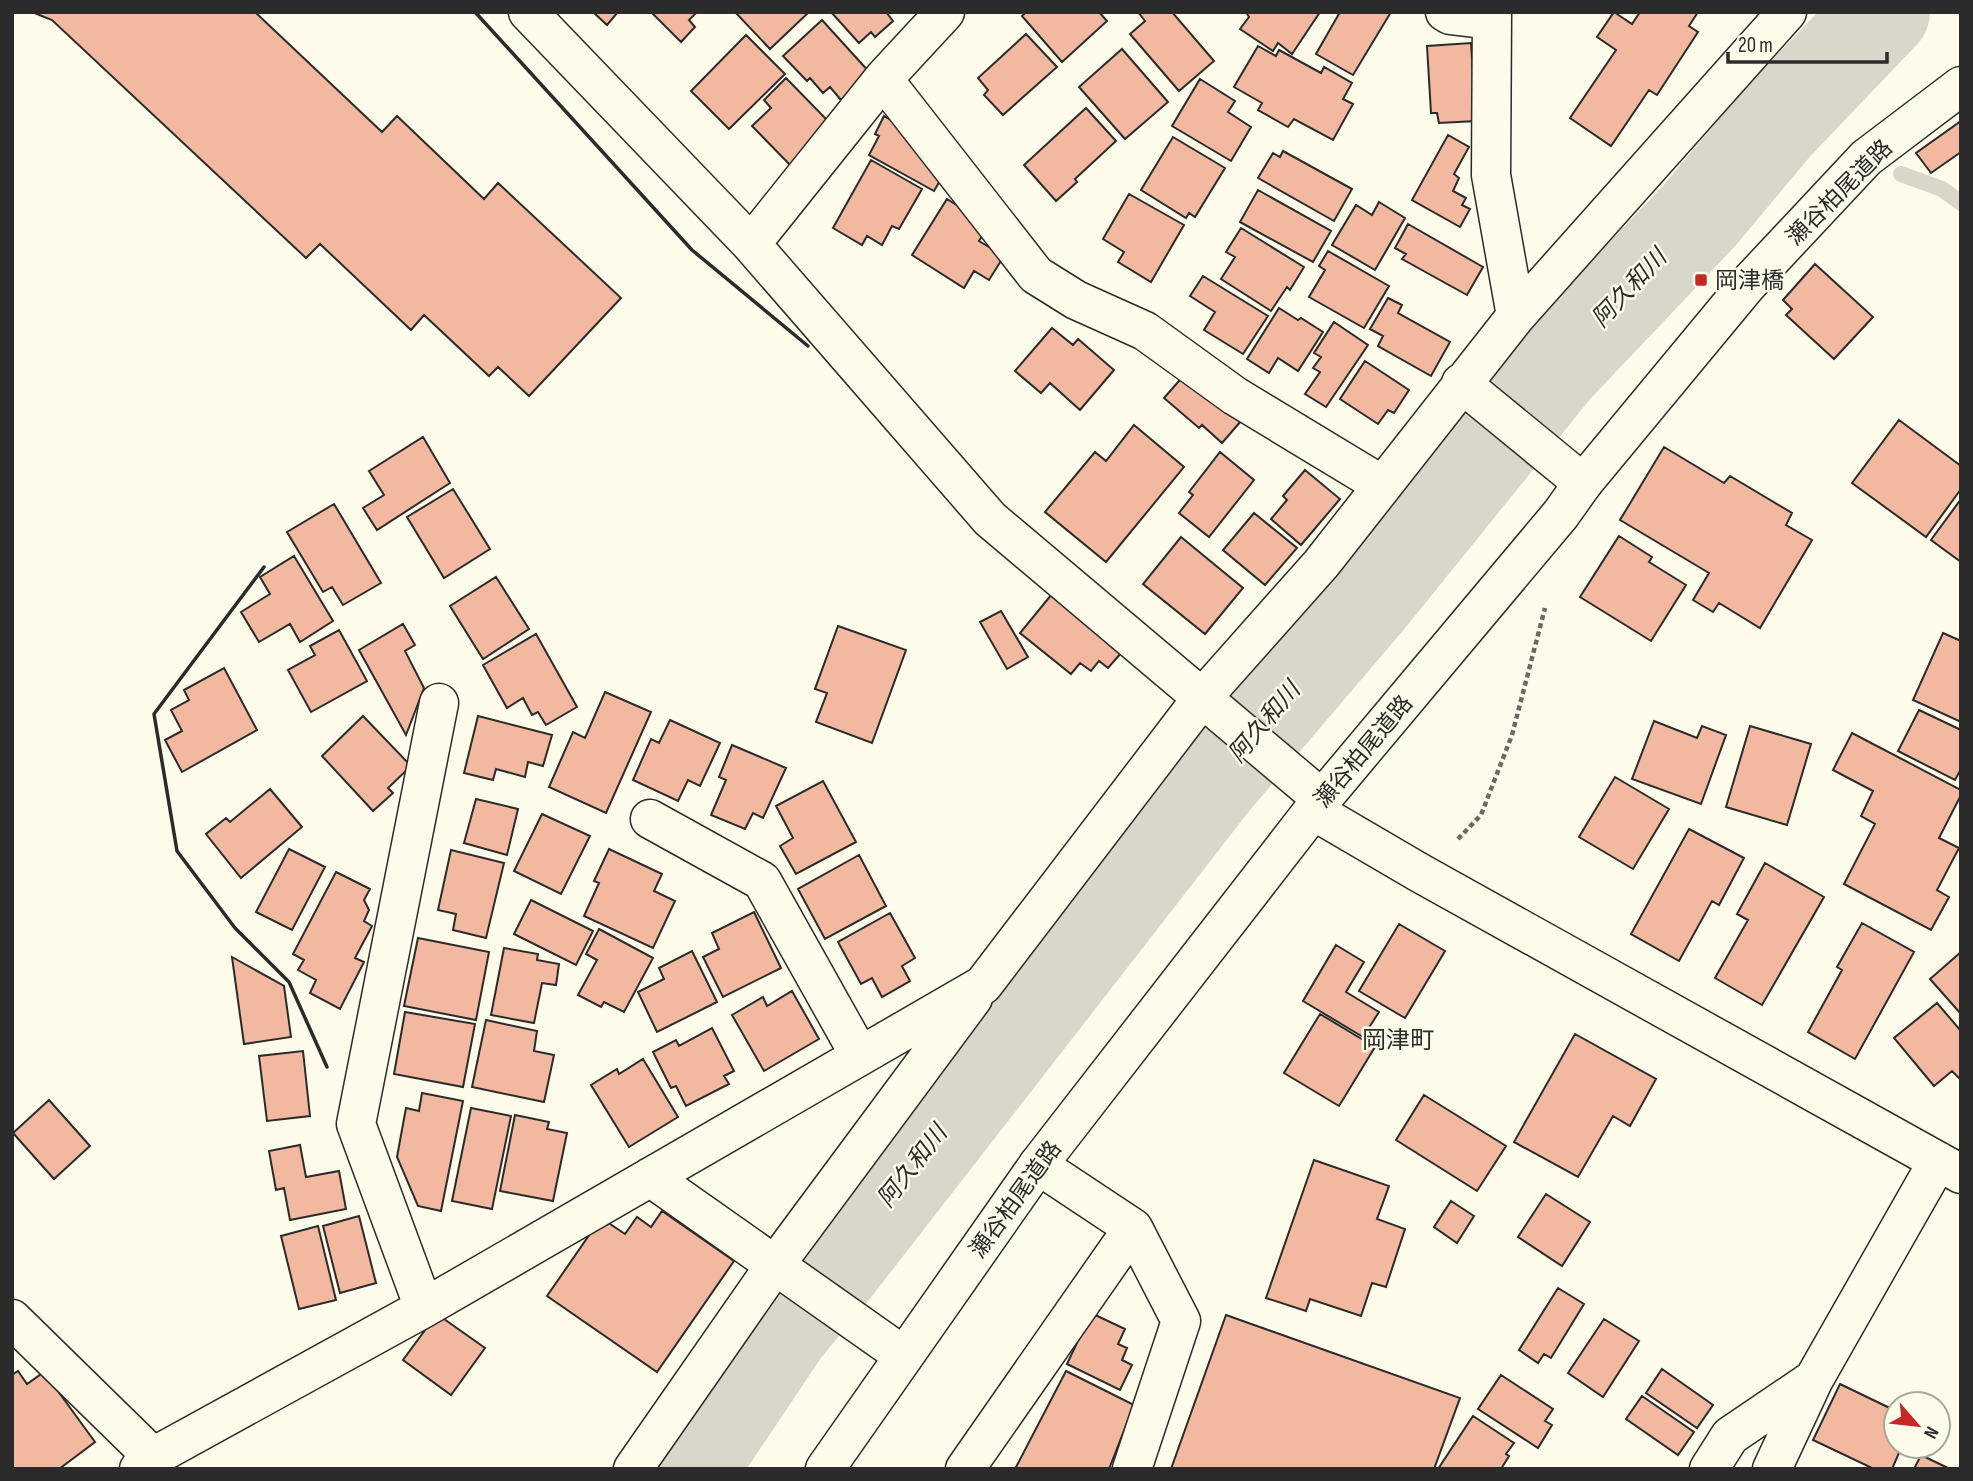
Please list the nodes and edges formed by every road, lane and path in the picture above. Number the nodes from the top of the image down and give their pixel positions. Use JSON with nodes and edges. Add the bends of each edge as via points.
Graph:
{"nodes":[{"id":1,"x":528,"y":12,"type":"edge"},
{"id":2,"x":945,"y":12,"type":"edge"},
{"id":3,"x":1446,"y":12,"type":"edge"},
{"id":4,"x":1787,"y":12,"type":"edge"},
{"id":5,"x":1491,"y":16,"type":"edge"},
{"id":6,"x":883,"y":79,"type":"junction"},
{"id":7,"x":1961,"y":86,"type":"edge"},
{"id":8,"x":751,"y":244,"type":"junction"},
{"id":9,"x":1516,"y":316,"type":"junction"},
{"id":10,"x":1461,"y":383,"type":"junction"},
{"id":11,"x":1583,"y":483,"type":"junction"},
{"id":12,"x":1382,"y":485,"type":"junction"},
{"id":13,"x":1547,"y":599,"type":"dead end"},
{"id":14,"x":439,"y":703,"type":"dead end"},
{"id":15,"x":1209,"y":703,"type":"junction"},
{"id":16,"x":1318,"y":805,"type":"junction"},
{"id":17,"x":650,"y":819,"type":"dead end"},
{"id":18,"x":1420,"y":873,"type":"junction"},
{"id":19,"x":983,"y":985,"type":"junction"},
{"id":20,"x":860,"y":1056,"type":"junction"},
{"id":21,"x":1038,"y":1165,"type":"junction"},
{"id":22,"x":1949,"y":1167,"type":"edge"},
{"id":23,"x":650,"y":1177,"type":"junction"},
{"id":24,"x":1133,"y":1228,"type":"junction"},
{"id":25,"x":782,"y":1270,"type":"junction"},
{"id":26,"x":424,"y":1308,"type":"junction"},
{"id":27,"x":12,"y":1319,"type":"edge"},
{"id":28,"x":904,"y":1356,"type":"junction"},
{"id":29,"x":1814,"y":1379,"type":"junction"},
{"id":30,"x":146,"y":1463,"type":"edge"},
{"id":31,"x":633,"y":1469,"type":"edge"},
{"id":32,"x":825,"y":1469,"type":"edge"},
{"id":33,"x":965,"y":1469,"type":"edge"},
{"id":34,"x":1132,"y":1469,"type":"edge"},
{"id":35,"x":1709,"y":1469,"type":"edge"},
{"id":36,"x":1772,"y":1469,"type":"edge"}],
"edges":[{"from":1,"to":8,"type":"street"},
{"from":2,"to":6,"type":"street"},
{"from":3,"to":5,"type":"street"},
{"from":4,"to":9,"type":"street"},
{"from":5,"to":9,"type":"street","via":[[1491,175]]},
{"from":6,"to":8,"type":"street"},
{"from":6,"to":12,"type":"street","via":[[1036,275],[1076,300],[1145,331],[1235,396]]},
{"from":7,"to":11,"type":"street","name":"瀬谷柏尾道路","via":[[1866,158],[1747,285]]},
{"from":8,"to":15,"type":"street","via":[[990,519]]},
{"from":9,"to":10,"type":"street"},
{"from":10,"to":11,"type":"street"},
{"from":10,"to":12,"type":"street"},
{"from":11,"to":16,"type":"street","name":"瀬谷柏尾道路"},
{"from":12,"to":15,"type":"street"},
{"from":13,"to":18,"type":"path","via":[[1512,735],[1481,815]]},
{"from":14,"to":26,"type":"street","via":[[356,1125]]},
{"from":15,"to":16,"type":"street","via":[[1287,769]]},
{"from":15,"to":19,"type":"street"},
{"from":16,"to":18,"type":"street"},
{"from":16,"to":21,"type":"street","name":"瀬谷柏尾道路"},
{"from":17,"to":20,"type":"street","via":[[762,881]]},
{"from":18,"to":22,"type":"street"},
{"from":19,"to":20,"type":"street"},
{"from":19,"to":25,"type":"street"},
{"from":20,"to":23,"type":"street"},
{"from":21,"to":24,"type":"street"},
{"from":21,"to":28,"type":"street","name":"瀬谷柏尾道路"},
{"from":22,"to":29,"type":"street"},
{"from":23,"to":25,"type":"street"},
{"from":23,"to":26,"type":"street"},
{"from":24,"to":33,"type":"street"},
{"from":24,"to":34,"type":"street","via":[[1181,1321]]},
{"from":25,"to":28,"type":"street"},
{"from":25,"to":31,"type":"street"},
{"from":26,"to":30,"type":"street"},
{"from":27,"to":30,"type":"street"},
{"from":28,"to":32,"type":"street","name":"瀬谷柏尾道路"},
{"from":29,"to":35,"type":"street","via":[[1730,1436]]},
{"from":29,"to":36,"type":"street"}]}
